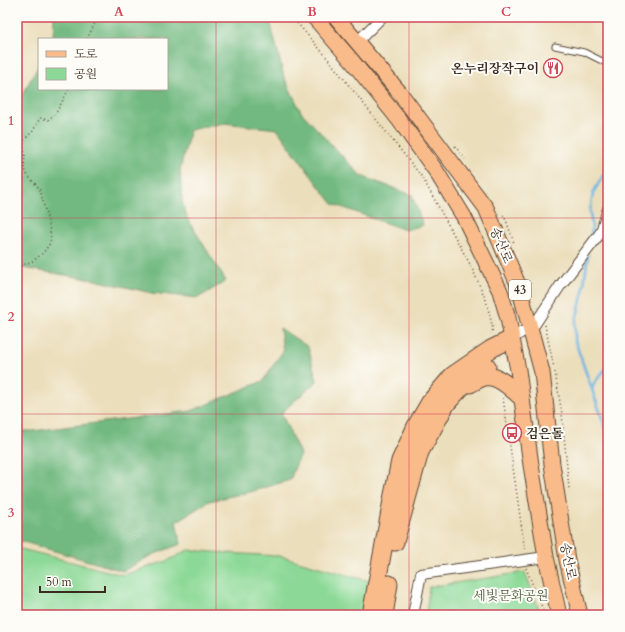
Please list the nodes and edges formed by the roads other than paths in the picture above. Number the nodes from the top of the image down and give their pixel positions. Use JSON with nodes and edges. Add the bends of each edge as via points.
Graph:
{"nodes":[{"id":1,"x":314,"y":17,"type":"edge"},
{"id":2,"x":336,"y":17,"type":"edge"},
{"id":3,"x":382,"y":17,"type":"edge"},
{"id":4,"x":357,"y":42,"type":"junction"},
{"id":5,"x":555,"y":46,"type":"dead end"},
{"id":6,"x":608,"y":64,"type":"edge"},
{"id":7,"x":608,"y":209,"type":"edge"},
{"id":8,"x":530,"y":327,"type":"junction"},
{"id":9,"x":511,"y":339,"type":"junction"},
{"id":10,"x":521,"y":397,"type":"junction"},
{"id":11,"x":450,"y":399,"type":"junction"},
{"id":12,"x":546,"y":557,"type":"junction"},
{"id":13,"x":371,"y":615,"type":"edge"},
{"id":14,"x":384,"y":615,"type":"edge"},
{"id":15,"x":413,"y":615,"type":"edge"},
{"id":16,"x":560,"y":615,"type":"edge"},
{"id":17,"x":580,"y":615,"type":"edge"}],
"edges":[{"from":1,"to":9,"type":"main road","name":"송산로","number":"43","via":[[400,120],[436,171],[464,217],[500,291]]},
{"from":2,"to":4,"type":"main road","name":"송산로","number":"43"},
{"from":3,"to":4,"type":"street"},
{"from":4,"to":8,"type":"main road","name":"송산로","number":"43","via":[[400,93],[486,208],[519,287]]},
{"from":5,"to":6,"type":"lane","via":[[584,52]]},
{"from":7,"to":8,"type":"street","via":[[601,232],[566,277],[535,324]]},
{"from":8,"to":9,"type":"street"},
{"from":8,"to":17,"type":"main road","name":"송산로","number":"43","via":[[542,372],[552,464],[567,560]]},
{"from":9,"to":10,"type":"main road","name":"송산로","number":"43"},
{"from":9,"to":11,"type":"highway","via":[[499,357],[469,378]]},
{"from":9,"to":13,"type":"highway","via":[[454,375],[430,402],[416,426],[400,462]]},
{"from":10,"to":11,"type":"highway","via":[[496,378],[485,377],[470,384]]},
{"from":10,"to":12,"type":"main road","name":"송산로","number":"43"},
{"from":11,"to":14,"type":"highway","via":[[420,452],[396,535]]},
{"from":12,"to":15,"type":"street","via":[[421,574]]},
{"from":12,"to":16,"type":"main road","name":"송산로","number":"43"}]}
